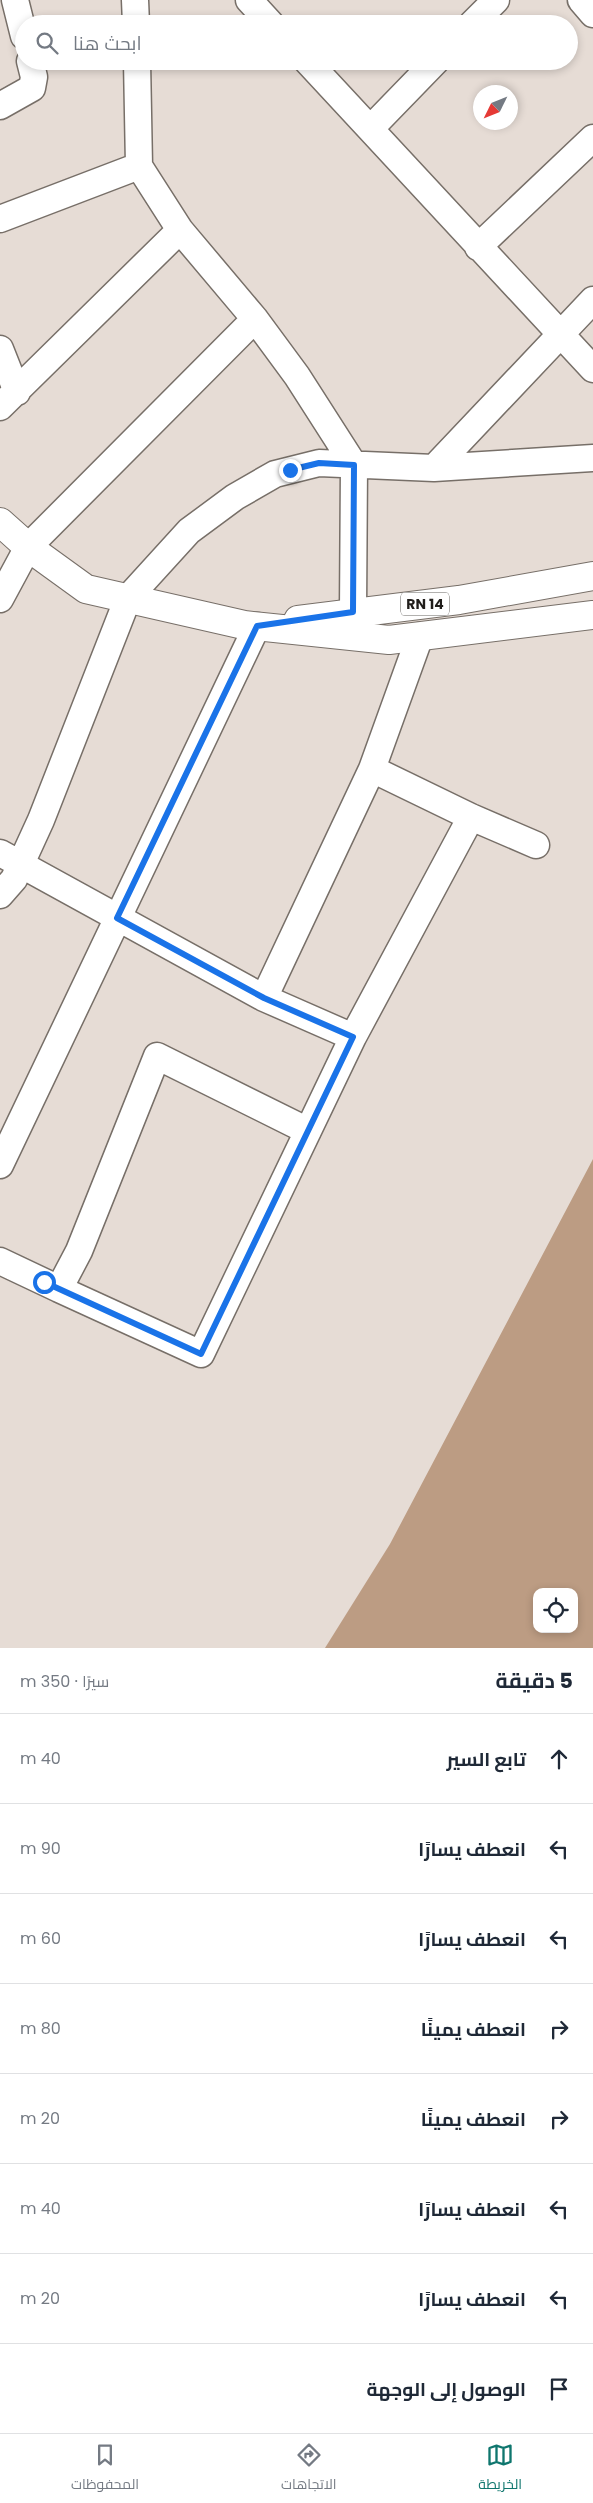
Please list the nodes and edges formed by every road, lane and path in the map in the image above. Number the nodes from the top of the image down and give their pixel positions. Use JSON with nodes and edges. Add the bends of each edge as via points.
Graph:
{"nodes":[{"id":1,"x":15,"y":0,"type":"edge"},
{"id":2,"x":135,"y":0,"type":"edge"},
{"id":3,"x":249,"y":0,"type":"edge"},
{"id":4,"x":496,"y":0,"type":"edge"},
{"id":5,"x":581,"y":0,"type":"edge"},
{"id":6,"x":593,"y":14,"type":"edge"},
{"id":7,"x":19,"y":15,"type":"edge"},
{"id":8,"x":136,"y":15,"type":"edge"},
{"id":9,"x":263,"y":15,"type":"edge"},
{"id":10,"x":481,"y":15,"type":"edge"},
{"id":11,"x":32,"y":70,"type":"edge"},
{"id":12,"x":136,"y":70,"type":"edge"},
{"id":13,"x":316,"y":70,"type":"edge"},
{"id":14,"x":427,"y":70,"type":"edge"},
{"id":15,"x":0,"y":106,"type":"edge"},
{"id":16,"x":371,"y":128,"type":"junction"},
{"id":17,"x":593,"y":138,"type":"edge"},
{"id":18,"x":139,"y":166,"type":"junction"},
{"id":19,"x":0,"y":219,"type":"edge"},
{"id":20,"x":180,"y":230,"type":"junction"},
{"id":21,"x":478,"y":247,"type":"junction"},
{"id":22,"x":593,"y":300,"type":"edge"},
{"id":23,"x":255,"y":319,"type":"junction"},
{"id":24,"x":560,"y":333,"type":"junction"},
{"id":25,"x":0,"y":349,"type":"edge"},
{"id":26,"x":593,"y":369,"type":"edge"},
{"id":27,"x":8,"y":400,"type":"edge"},
{"id":28,"x":593,"y":458,"type":"edge"},
{"id":29,"x":354,"y":465,"type":"junction"},
{"id":30,"x":434,"y":468,"type":"junction"},
{"id":31,"x":0,"y":522,"type":"edge"},
{"id":32,"x":28,"y":547,"type":"junction"},
{"id":33,"x":593,"y":576,"type":"edge"},
{"id":34,"x":128,"y":598,"type":"junction"},
{"id":35,"x":0,"y":599,"type":"edge"},
{"id":36,"x":353,"y":612,"type":"junction"},
{"id":37,"x":593,"y":615,"type":"edge"},
{"id":38,"x":257,"y":626,"type":"junction"},
{"id":39,"x":420,"y":636,"type":"junction"},
{"id":40,"x":372,"y":769,"type":"junction"},
{"id":41,"x":471,"y":817,"type":"junction"},
{"id":42,"x":536,"y":845,"type":"dead end"},
{"id":43,"x":10,"y":859,"type":"edge"},
{"id":44,"x":0,"y":895,"type":"edge"},
{"id":45,"x":117,"y":918,"type":"junction"},
{"id":46,"x":264,"y":998,"type":"junction"},
{"id":47,"x":353,"y":1037,"type":"junction"},
{"id":48,"x":308,"y":1131,"type":"junction"},
{"id":49,"x":2,"y":1153,"type":"edge"},
{"id":50,"x":0,"y":1261,"type":"edge"},
{"id":51,"x":59,"y":1289,"type":"junction"}],
"edges":[{"from":1,"to":7,"type":"street"},
{"from":2,"to":8,"type":"street"},
{"from":3,"to":9,"type":"street"},
{"from":4,"to":10,"type":"street"},
{"from":5,"to":6,"type":"street"},
{"from":11,"to":15,"type":"street","via":[[32,88]]},
{"from":12,"to":18,"type":"street"},
{"from":13,"to":16,"type":"street"},
{"from":14,"to":16,"type":"street"},
{"from":16,"to":21,"type":"street"},
{"from":17,"to":21,"type":"street"},
{"from":18,"to":19,"type":"street"},
{"from":18,"to":20,"type":"street"},
{"from":20,"to":23,"type":"street"},
{"from":20,"to":27,"type":"street"},
{"from":21,"to":24,"type":"street"},
{"from":22,"to":24,"type":"street"},
{"from":23,"to":29,"type":"street","via":[[297,376]]},
{"from":23,"to":32,"type":"street"},
{"from":24,"to":26,"type":"street"},
{"from":24,"to":30,"type":"street"},
{"from":25,"to":27,"type":"street"},
{"from":28,"to":30,"type":"street"},
{"from":29,"to":30,"type":"street"},
{"from":29,"to":34,"type":"street","via":[[319,463],[274,474],[235,497],[189,531]]},
{"from":29,"to":36,"type":"street"},
{"from":31,"to":32,"type":"main road","number":"RN 14"},
{"from":32,"to":34,"type":"main road","number":"RN 14","via":[[86,589]]},
{"from":32,"to":35,"type":"street"},
{"from":33,"to":36,"type":"main road","number":"RN 14","via":[[459,600]]},
{"from":34,"to":38,"type":"main road","number":"RN 14"},
{"from":34,"to":43,"type":"street","via":[[41,820]]},
{"from":36,"to":38,"type":"main road","number":"RN 14"},
{"from":37,"to":39,"type":"main road","number":"RN 14"},
{"from":38,"to":39,"type":"main road","number":"RN 14","via":[[389,640]]},
{"from":38,"to":45,"type":"street"},
{"from":39,"to":40,"type":"street"},
{"from":40,"to":41,"type":"street"},
{"from":40,"to":46,"type":"street"},
{"from":41,"to":42,"type":"street"},
{"from":41,"to":47,"type":"street"},
{"from":43,"to":44,"type":"street","via":[[14,879]]},
{"from":43,"to":45,"type":"street"},
{"from":45,"to":46,"type":"street"},
{"from":45,"to":49,"type":"street"},
{"from":46,"to":47,"type":"street"},
{"from":47,"to":48,"type":"street"},
{"from":48,"to":51,"type":"street","via":[[201,1354]]},
{"from":48,"to":51,"type":"street","via":[[157,1056],[78,1251]]},
{"from":50,"to":51,"type":"street"}]}
